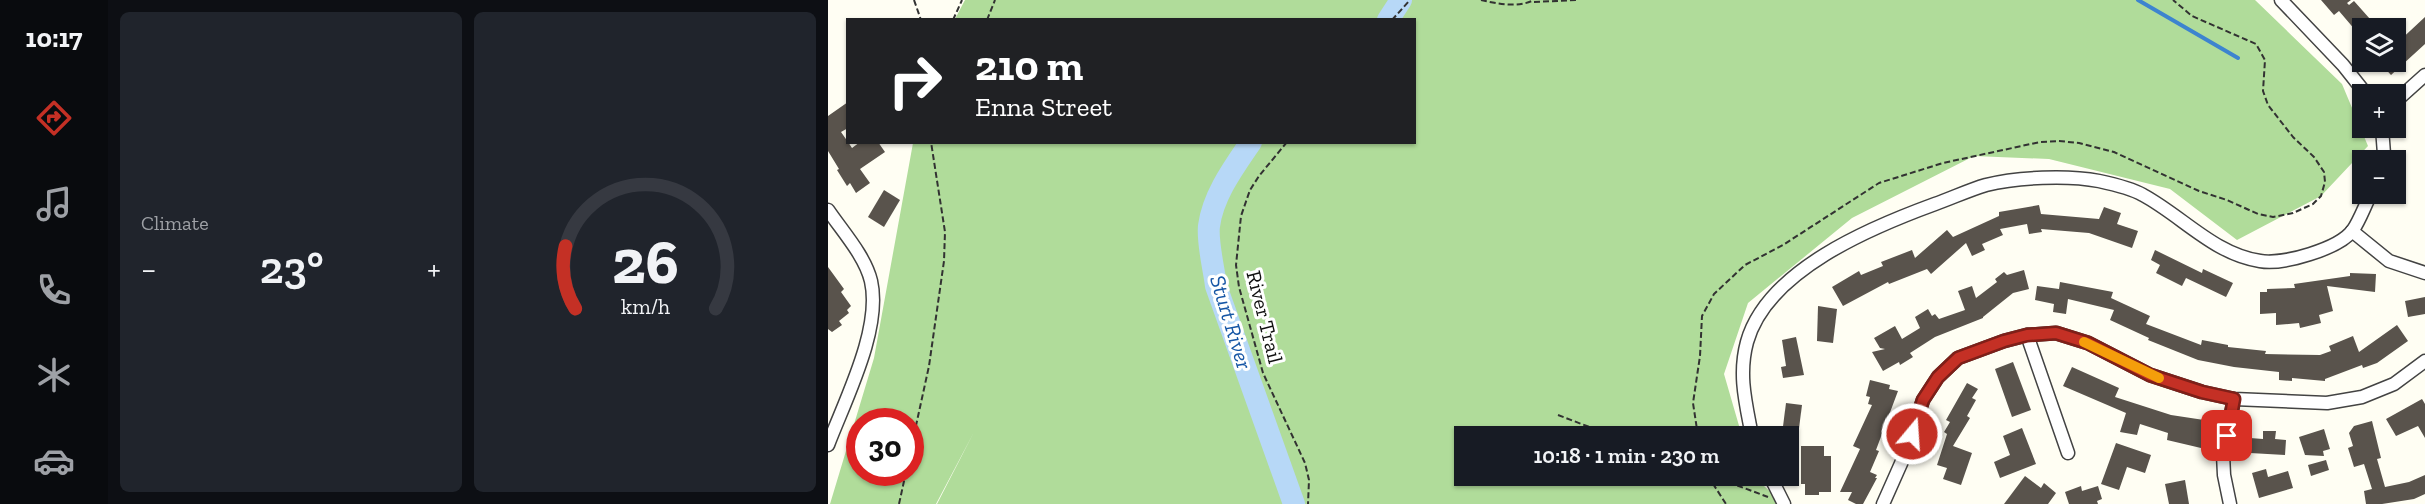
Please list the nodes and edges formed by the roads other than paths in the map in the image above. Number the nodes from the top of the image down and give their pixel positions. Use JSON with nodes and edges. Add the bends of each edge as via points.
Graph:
{"nodes":[{"id":1,"x":2281,"y":0,"type":"edge"},
{"id":2,"x":2425,"y":75,"type":"edge"},
{"id":3,"x":2358,"y":84,"type":"edge"},
{"id":4,"x":2406,"y":92,"type":"edge"},
{"id":5,"x":2366,"y":204,"type":"edge"},
{"id":6,"x":828,"y":210,"type":"edge"},
{"id":7,"x":2352,"y":231,"type":"junction"},
{"id":8,"x":2425,"y":273,"type":"edge"},
{"id":9,"x":2027,"y":335,"type":"junction"},
{"id":10,"x":2425,"y":362,"type":"edge"},
{"id":11,"x":2234,"y":399,"type":"junction"},
{"id":12,"x":1750,"y":426,"type":"edge"},
{"id":13,"x":828,"y":445,"type":"edge"},
{"id":14,"x":2068,"y":453,"type":"dead end"},
{"id":15,"x":1775,"y":486,"type":"edge"},
{"id":16,"x":1784,"y":504,"type":"edge"},
{"id":17,"x":1883,"y":504,"type":"edge"},
{"id":18,"x":2230,"y":504,"type":"edge"}],
"edges":[{"from":1,"to":3,"type":"street"},
{"from":2,"to":4,"type":"street"},
{"from":5,"to":7,"type":"street"},
{"from":6,"to":13,"type":"street","via":[[871,279],[875,307],[866,346]]},
{"from":7,"to":8,"type":"street","via":[[2389,261]]},
{"from":7,"to":12,"type":"street","via":[[2326,248],[2294,259],[2261,261],[2211,242],[2140,193],[2098,181],[2037,177],[1987,185],[1845,241],[1777,293],[1748,341],[1742,382]]},
{"from":9,"to":11,"type":"street","via":[[2056,333],[2088,343],[2150,375]]},
{"from":9,"to":14,"type":"street"},
{"from":9,"to":17,"type":"street","via":[[1958,358],[1938,377],[1923,400],[1907,450]]},
{"from":10,"to":11,"type":"street","via":[[2394,384],[2350,399],[2327,403]]},
{"from":11,"to":18,"type":"street","via":[[2223,454]]},
{"from":15,"to":16,"type":"street"}]}
